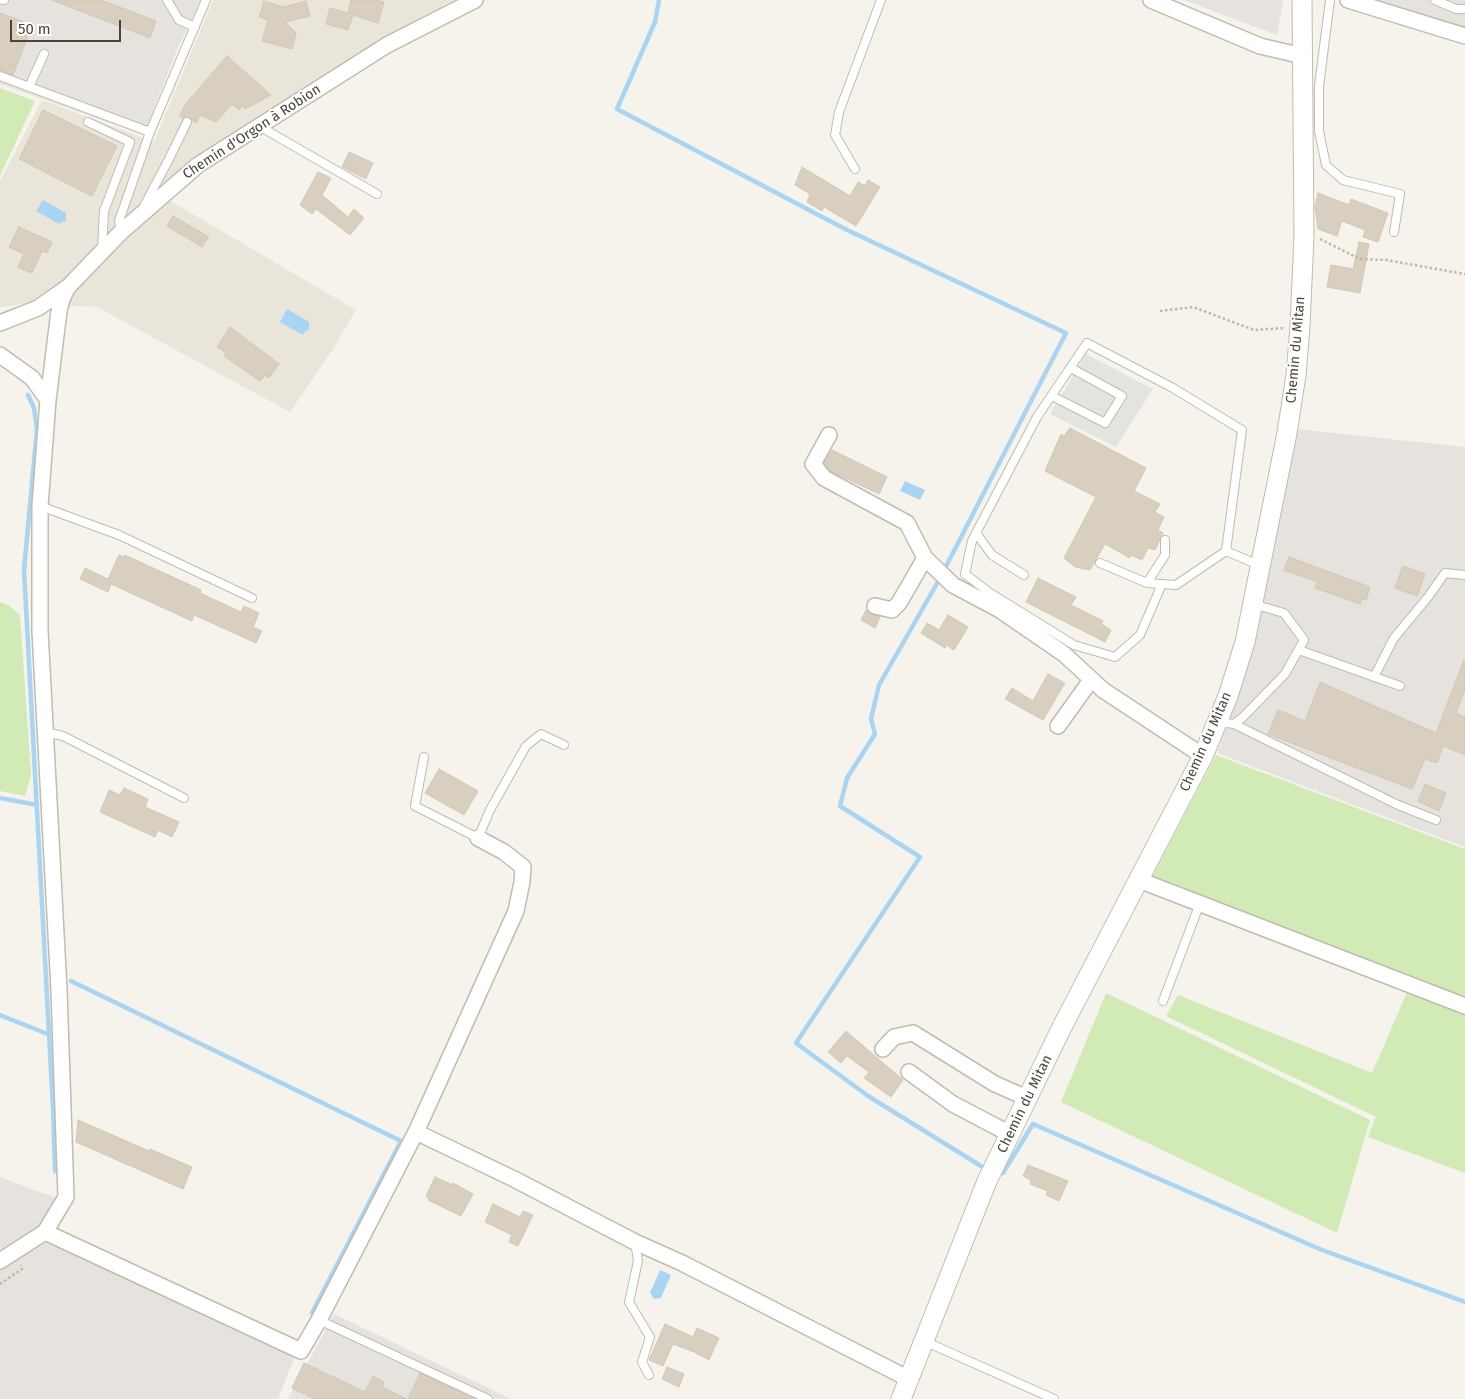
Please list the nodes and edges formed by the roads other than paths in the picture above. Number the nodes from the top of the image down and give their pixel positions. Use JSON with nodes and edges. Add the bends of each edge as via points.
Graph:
{"nodes":[{"id":1,"x":167,"y":0,"type":"edge"},
{"id":2,"x":206,"y":0,"type":"edge"},
{"id":3,"x":475,"y":0,"type":"edge"},
{"id":4,"x":881,"y":0,"type":"edge"},
{"id":5,"x":1151,"y":0,"type":"edge"},
{"id":6,"x":1302,"y":0,"type":"edge"},
{"id":7,"x":1330,"y":0,"type":"edge"},
{"id":8,"x":1348,"y":0,"type":"edge"},
{"id":9,"x":1435,"y":0,"type":"edge"},
{"id":10,"x":1465,"y":9,"type":"edge"},
{"id":11,"x":195,"y":27,"type":"junction"},
{"id":12,"x":1465,"y":36,"type":"edge"},
{"id":13,"x":44,"y":54,"type":"dead end"},
{"id":14,"x":1303,"y":56,"type":"junction"},
{"id":15,"x":0,"y":76,"type":"edge"},
{"id":16,"x":29,"y":87,"type":"junction"},
{"id":17,"x":88,"y":122,"type":"dead end"},
{"id":18,"x":187,"y":122,"type":"dead end"},
{"id":19,"x":259,"y":126,"type":"junction"},
{"id":20,"x":150,"y":132,"type":"junction"},
{"id":21,"x":855,"y":169,"type":"dead end"},
{"id":22,"x":377,"y":194,"type":"dead end"},
{"id":23,"x":140,"y":214,"type":"junction"},
{"id":24,"x":120,"y":232,"type":"junction"},
{"id":25,"x":1394,"y":232,"type":"dead end"},
{"id":26,"x":102,"y":252,"type":"junction"},
{"id":27,"x":68,"y":287,"type":"junction"},
{"id":28,"x":0,"y":323,"type":"edge"},
{"id":29,"x":0,"y":355,"type":"edge"},
{"id":30,"x":1071,"y":368,"type":"junction"},
{"id":31,"x":1052,"y":396,"type":"junction"},
{"id":32,"x":48,"y":400,"type":"junction"},
{"id":33,"x":829,"y":434,"type":"dead end"},
{"id":34,"x":40,"y":506,"type":"junction"},
{"id":35,"x":976,"y":533,"type":"junction"},
{"id":36,"x":1165,"y":540,"type":"dead end"},
{"id":37,"x":1226,"y":551,"type":"junction"},
{"id":38,"x":925,"y":558,"type":"junction"},
{"id":39,"x":1100,"y":563,"type":"dead end"},
{"id":40,"x":1261,"y":566,"type":"junction"},
{"id":41,"x":1465,"y":574,"type":"edge"},
{"id":42,"x":1024,"y":575,"type":"dead end"},
{"id":43,"x":1147,"y":583,"type":"junction"},
{"id":44,"x":1162,"y":584,"type":"junction"},
{"id":45,"x":252,"y":598,"type":"dead end"},
{"id":46,"x":1253,"y":604,"type":"junction"},
{"id":47,"x":876,"y":606,"type":"dead end"},
{"id":48,"x":1299,"y":650,"type":"junction"},
{"id":49,"x":1374,"y":676,"type":"junction"},
{"id":50,"x":1091,"y":680,"type":"junction"},
{"id":51,"x":1400,"y":686,"type":"dead end"},
{"id":52,"x":1226,"y":723,"type":"junction"},
{"id":53,"x":1058,"y":726,"type":"dead end"},
{"id":54,"x":45,"y":732,"type":"junction"},
{"id":55,"x":564,"y":745,"type":"dead end"},
{"id":56,"x":1203,"y":756,"type":"junction"},
{"id":57,"x":424,"y":758,"type":"dead end"},
{"id":58,"x":184,"y":798,"type":"dead end"},
{"id":59,"x":1436,"y":820,"type":"dead end"},
{"id":60,"x":478,"y":838,"type":"junction"},
{"id":61,"x":1140,"y":880,"type":"junction"},
{"id":62,"x":1200,"y":903,"type":"junction"},
{"id":63,"x":1163,"y":1001,"type":"dead end"},
{"id":64,"x":1465,"y":1006,"type":"edge"},
{"id":65,"x":883,"y":1049,"type":"dead end"},
{"id":66,"x":909,"y":1072,"type":"dead end"},
{"id":67,"x":1027,"y":1098,"type":"junction"},
{"id":68,"x":416,"y":1132,"type":"junction"},
{"id":69,"x":1010,"y":1134,"type":"junction"},
{"id":70,"x":45,"y":1232,"type":"junction"},
{"id":71,"x":635,"y":1242,"type":"junction"},
{"id":72,"x":0,"y":1261,"type":"edge"},
{"id":73,"x":319,"y":1320,"type":"junction"},
{"id":74,"x":924,"y":1341,"type":"junction"},
{"id":75,"x":649,"y":1375,"type":"dead end"},
{"id":76,"x":909,"y":1379,"type":"junction"},
{"id":77,"x":488,"y":1399,"type":"edge"},
{"id":78,"x":902,"y":1399,"type":"edge"},
{"id":79,"x":1054,"y":1399,"type":"edge"}],
"edges":[{"from":1,"to":11,"type":"lane","via":[[179,20]]},
{"from":2,"to":11,"type":"lane"},
{"from":3,"to":19,"type":"street","name":"Chemin d'Orgon à Robion","via":[[388,45]]},
{"from":4,"to":21,"type":"lane","via":[[835,134]]},
{"from":5,"to":14,"type":"street","via":[[1260,46]]},
{"from":6,"to":14,"type":"street","name":"Chemin du Mitan"},
{"from":7,"to":25,"type":"lane","via":[[1319,86],[1320,132],[1326,165],[1343,180],[1400,194]]},
{"from":8,"to":12,"type":"street"},
{"from":9,"to":10,"type":"lane","via":[[1456,9]]},
{"from":11,"to":20,"type":"lane"},
{"from":13,"to":16,"type":"lane"},
{"from":14,"to":40,"type":"street","name":"Chemin du Mitan","via":[[1304,236],[1300,327],[1287,433]]},
{"from":15,"to":16,"type":"lane"},
{"from":16,"to":20,"type":"lane"},
{"from":17,"to":26,"type":"lane","via":[[130,142],[104,211]]},
{"from":18,"to":23,"type":"lane"},
{"from":19,"to":22,"type":"lane"},
{"from":19,"to":23,"type":"street","name":"Chemin d'Orgon à Robion","via":[[198,165]]},
{"from":20,"to":24,"type":"lane","via":[[119,221]]},
{"from":23,"to":24,"type":"street","name":"Chemin d'Orgon à Robion"},
{"from":24,"to":26,"type":"street","name":"Chemin d'Orgon à Robion"},
{"from":26,"to":27,"type":"street","name":"Chemin d'Orgon à Robion"},
{"from":27,"to":28,"type":"street","name":"Chemin d'Orgon à Robion","via":[[38,308]]},
{"from":27,"to":32,"type":"street","via":[[59,311]]},
{"from":29,"to":32,"type":"street","via":[[32,378]]},
{"from":30,"to":31,"type":"lane"},
{"from":30,"to":31,"type":"lane","via":[[1122,396],[1104,423]]},
{"from":30,"to":37,"type":"lane","via":[[1087,343],[1173,388],[1242,430]]},
{"from":31,"to":35,"type":"lane","via":[[1037,417]]},
{"from":32,"to":34,"type":"street"},
{"from":33,"to":38,"type":"street","via":[[813,464],[824,478],[907,522]]},
{"from":34,"to":45,"type":"lane","via":[[119,535]]},
{"from":34,"to":54,"type":"street","via":[[40,632]]},
{"from":35,"to":42,"type":"lane","via":[[992,555]]},
{"from":35,"to":44,"type":"lane","via":[[965,574],[1074,644],[1115,657],[1140,635]]},
{"from":36,"to":43,"type":"lane","via":[[1165,554]]},
{"from":37,"to":40,"type":"lane"},
{"from":37,"to":44,"type":"lane","via":[[1176,585]]},
{"from":38,"to":47,"type":"street","via":[[892,610]]},
{"from":38,"to":50,"type":"street","via":[[972,603],[1000,610],[1064,654]]},
{"from":39,"to":43,"type":"lane"},
{"from":40,"to":46,"type":"street","name":"Chemin du Mitan"},
{"from":41,"to":49,"type":"lane","via":[[1445,573],[1394,638]]},
{"from":43,"to":44,"type":"lane"},
{"from":46,"to":48,"type":"lane","via":[[1284,613],[1304,640]]},
{"from":46,"to":52,"type":"street","name":"Chemin du Mitan"},
{"from":48,"to":49,"type":"lane"},
{"from":48,"to":52,"type":"lane","via":[[1285,674],[1242,718]]},
{"from":49,"to":51,"type":"lane"},
{"from":50,"to":53,"type":"street"},
{"from":50,"to":56,"type":"street"},
{"from":52,"to":56,"type":"street","name":"Chemin du Mitan"},
{"from":52,"to":59,"type":"lane"},
{"from":54,"to":58,"type":"lane","via":[[63,736]]},
{"from":54,"to":70,"type":"street","via":[[66,1197]]},
{"from":55,"to":60,"type":"lane","via":[[541,734],[526,746]]},
{"from":56,"to":61,"type":"street","name":"Chemin du Mitan"},
{"from":57,"to":60,"type":"lane","via":[[415,806]]},
{"from":60,"to":68,"type":"street","via":[[523,867],[516,911]]},
{"from":61,"to":62,"type":"street"},
{"from":61,"to":67,"type":"street","name":"Chemin du Mitan"},
{"from":62,"to":63,"type":"lane"},
{"from":62,"to":64,"type":"street"},
{"from":65,"to":67,"type":"street","via":[[894,1037],[913,1033],[995,1084]]},
{"from":66,"to":69,"type":"street","via":[[954,1104]]},
{"from":67,"to":69,"type":"street","name":"Chemin du Mitan"},
{"from":68,"to":71,"type":"street"},
{"from":68,"to":73,"type":"street"},
{"from":69,"to":74,"type":"street","name":"Chemin du Mitan","via":[[987,1181]]},
{"from":70,"to":72,"type":"street"},
{"from":70,"to":73,"type":"street","via":[[301,1351]]},
{"from":71,"to":75,"type":"lane","via":[[638,1261],[629,1302],[650,1338],[642,1362]]},
{"from":71,"to":76,"type":"street"},
{"from":73,"to":77,"type":"lane"},
{"from":74,"to":76,"type":"street","name":"Chemin du Mitan"},
{"from":74,"to":79,"type":"lane"},
{"from":76,"to":78,"type":"street","name":"Chemin du Mitan"}]}
